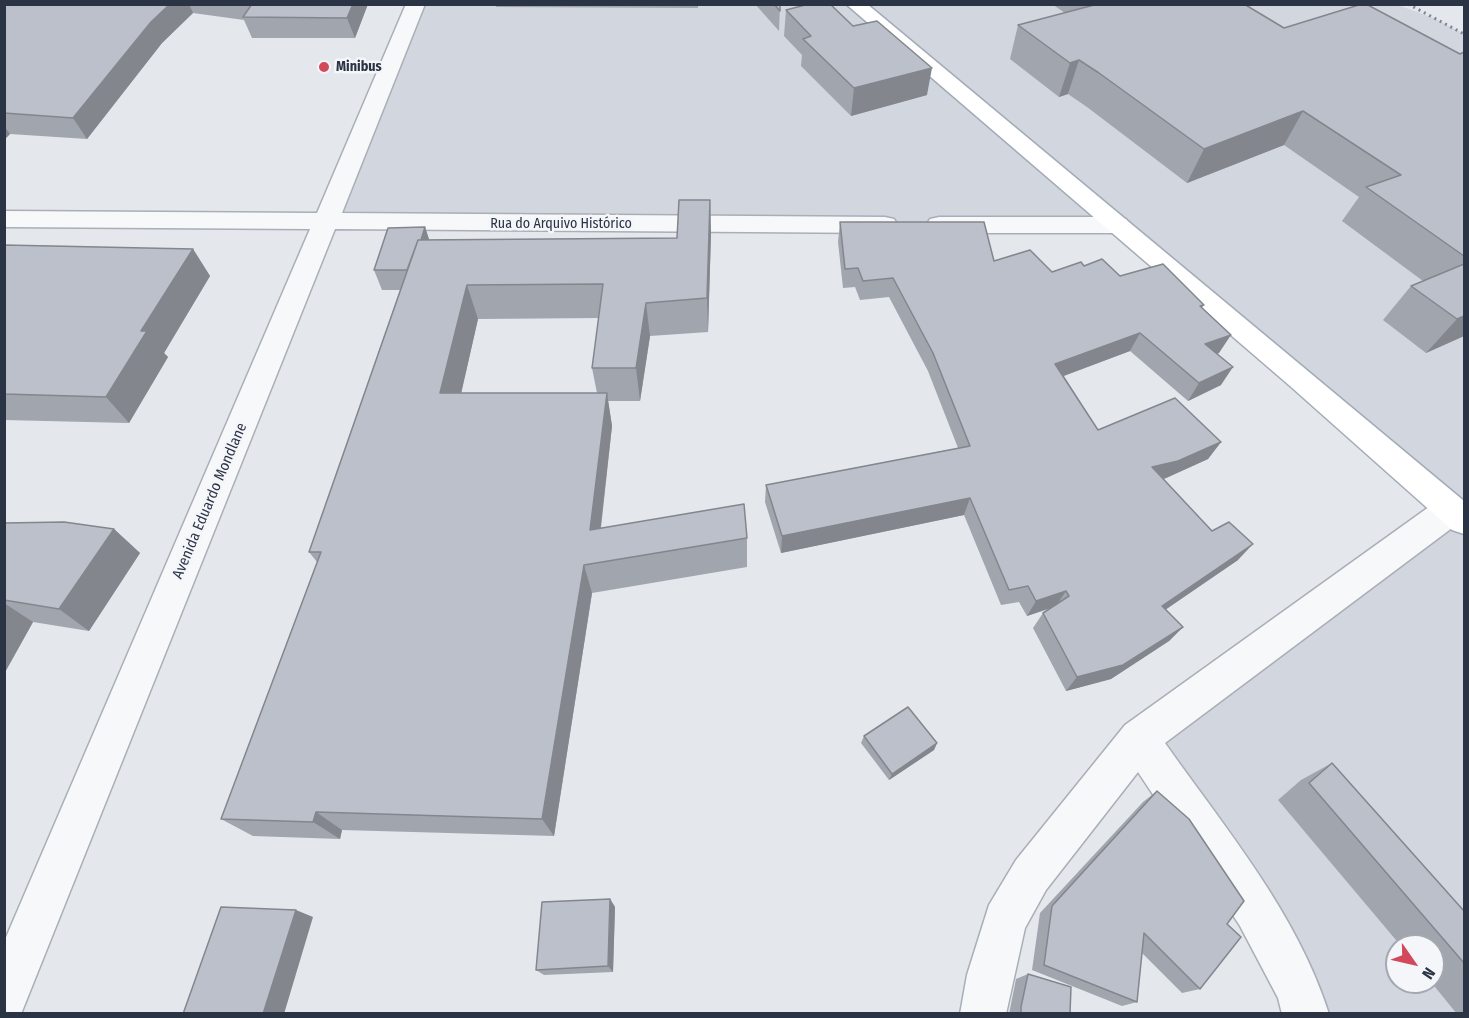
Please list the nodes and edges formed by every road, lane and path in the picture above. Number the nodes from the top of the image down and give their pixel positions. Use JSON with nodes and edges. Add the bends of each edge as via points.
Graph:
{"nodes":[{"id":1,"x":416,"y":4,"type":"edge"},
{"id":2,"x":855,"y":4,"type":"edge"},
{"id":3,"x":4,"y":219,"type":"edge"},
{"id":4,"x":326,"y":223,"type":"junction"},
{"id":5,"x":1117,"y":225,"type":"junction"},
{"id":6,"x":1458,"y":515,"type":"edge"},
{"id":7,"x":1139,"y":739,"type":"junction"},
{"id":8,"x":4,"y":998,"type":"edge"},
{"id":9,"x":983,"y":1014,"type":"edge"},
{"id":10,"x":1306,"y":1014,"type":"edge"}],
"edges":[{"from":1,"to":4,"type":"street","name":"Avenida Eduardo Mondlane"},
{"from":2,"to":5,"type":"main road"},
{"from":3,"to":4,"type":"street","name":"Rua do Arquivo Histórico"},
{"from":4,"to":5,"type":"street","name":"Rua do Arquivo Histórico"},
{"from":4,"to":8,"type":"street","name":"Avenida Eduardo Mondlane"},
{"from":5,"to":6,"type":"main road"},
{"from":6,"to":7,"type":"street"},
{"from":7,"to":9,"type":"street","via":[[1031,875],[1005,921]]},
{"from":7,"to":10,"type":"street","via":[[1256,910],[1299,991]]}]}
